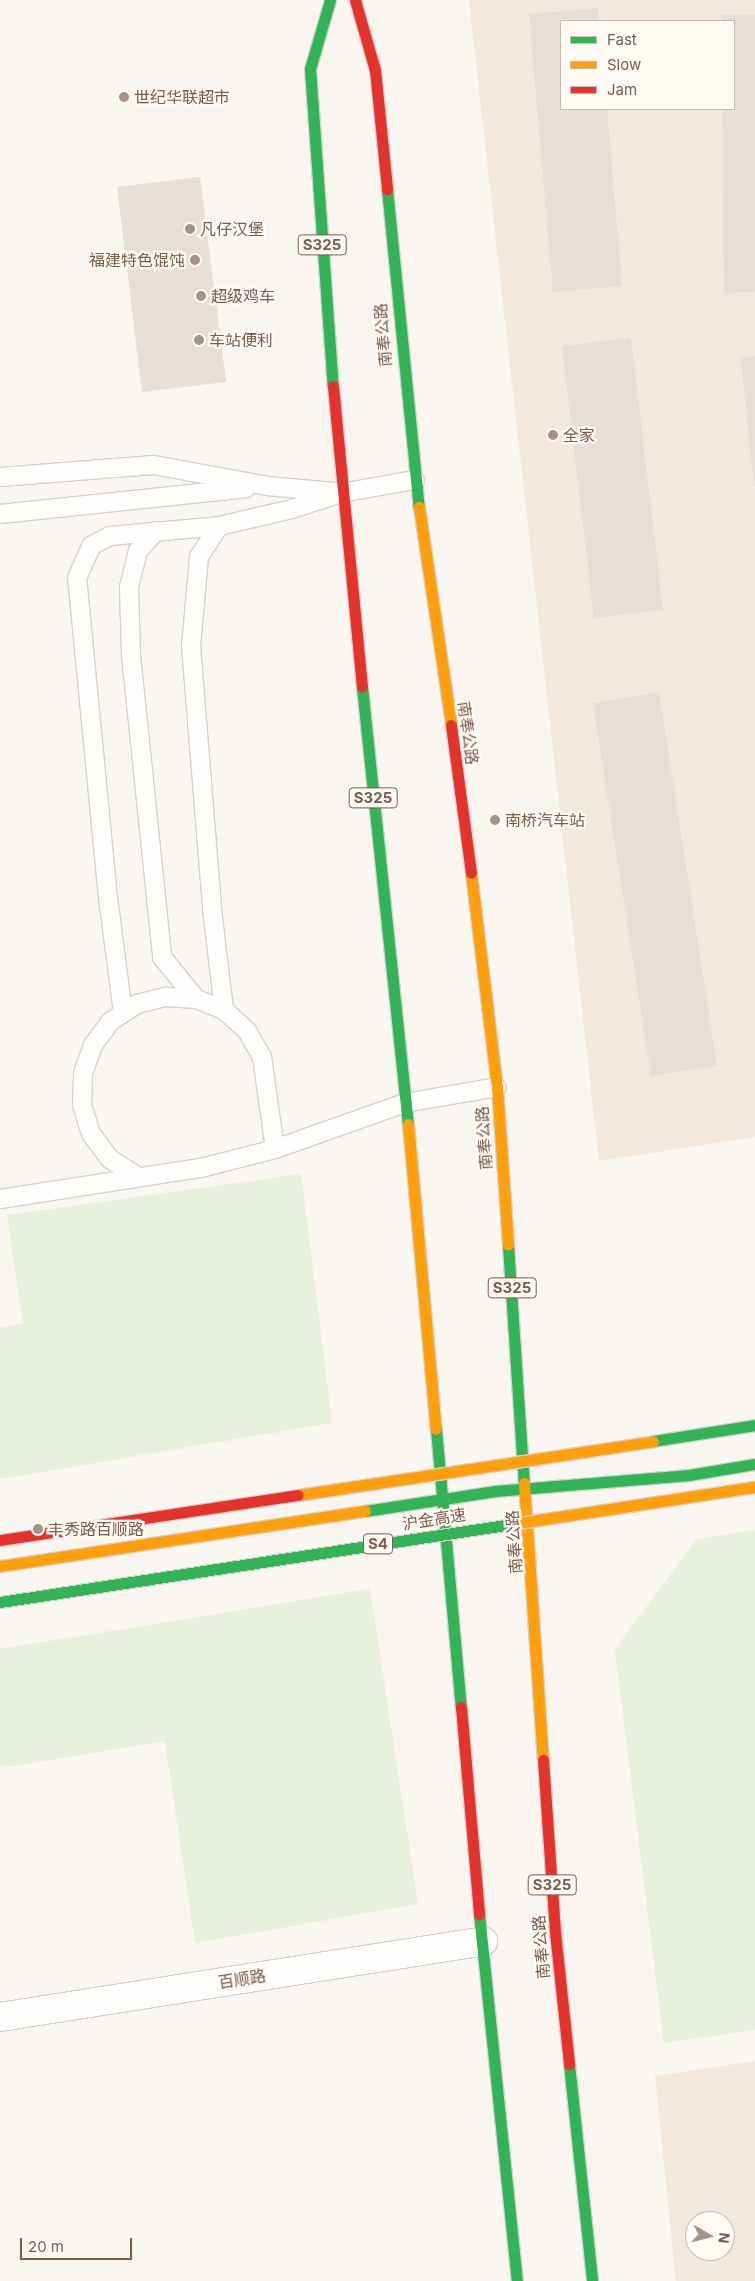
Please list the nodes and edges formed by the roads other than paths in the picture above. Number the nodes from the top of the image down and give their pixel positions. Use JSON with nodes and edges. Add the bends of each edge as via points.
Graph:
{"nodes":[{"id":1,"x":330,"y":0,"type":"edge"},
{"id":2,"x":355,"y":0,"type":"edge"},
{"id":3,"x":0,"y":477,"type":"edge"},
{"id":4,"x":415,"y":480,"type":"junction"},
{"id":5,"x":267,"y":486,"type":"junction"},
{"id":6,"x":341,"y":493,"type":"junction"},
{"id":7,"x":0,"y":514,"type":"edge"},
{"id":8,"x":219,"y":526,"type":"junction"},
{"id":9,"x":156,"y":531,"type":"junction"},
{"id":10,"x":196,"y":999,"type":"junction"},
{"id":11,"x":224,"y":1010,"type":"junction"},
{"id":12,"x":123,"y":1013,"type":"junction"},
{"id":13,"x":496,"y":1087,"type":"junction"},
{"id":14,"x":405,"y":1103,"type":"junction"},
{"id":15,"x":275,"y":1149,"type":"junction"},
{"id":16,"x":136,"y":1176,"type":"junction"},
{"id":17,"x":0,"y":1199,"type":"edge"},
{"id":18,"x":755,"y":1425,"type":"edge"},
{"id":19,"x":755,"y":1464,"type":"edge"},
{"id":20,"x":755,"y":1487,"type":"edge"},
{"id":21,"x":527,"y":1488,"type":"junction"},
{"id":22,"x":443,"y":1499,"type":"junction"},
{"id":23,"x":0,"y":1540,"type":"edge"},
{"id":24,"x":0,"y":1566,"type":"edge"},
{"id":25,"x":0,"y":1602,"type":"edge"},
{"id":26,"x":483,"y":1941,"type":"junction"},
{"id":27,"x":0,"y":2017,"type":"edge"},
{"id":28,"x":517,"y":2281,"type":"edge"},
{"id":29,"x":592,"y":2281,"type":"edge"}],
"edges":[{"from":1,"to":6,"type":"main road","number":"S325","via":[[310,69]]},
{"from":2,"to":4,"type":"main road","name":"南奉公路","number":"S325","via":[[375,70]]},
{"from":3,"to":5,"type":"lane","via":[[154,466]]},
{"from":4,"to":6,"type":"lane"},
{"from":4,"to":13,"type":"main road","name":"南奉公路","number":"S325","via":[[464,817]]},
{"from":5,"to":6,"type":"lane"},
{"from":5,"to":7,"type":"lane"},
{"from":6,"to":8,"type":"lane","via":[[292,509]]},
{"from":6,"to":14,"type":"main road","number":"S325"},
{"from":8,"to":9,"type":"lane"},
{"from":8,"to":11,"type":"lane","via":[[199,557],[191,646],[212,909]]},
{"from":9,"to":10,"type":"lane","via":[[138,551],[129,588],[130,655],[162,957]]},
{"from":9,"to":12,"type":"lane","via":[[110,536],[90,546],[77,578],[108,898]]},
{"from":10,"to":11,"type":"lane"},
{"from":10,"to":12,"type":"lane","via":[[166,997],[137,1004]]},
{"from":11,"to":15,"type":"lane","via":[[247,1031],[262,1057]]},
{"from":12,"to":16,"type":"lane","via":[[111,1021],[93,1045],[82,1073],[82,1104],[91,1134],[110,1159]]},
{"from":13,"to":14,"type":"lane"},
{"from":13,"to":21,"type":"main road","name":"南奉公路","number":"S325"},
{"from":14,"to":15,"type":"lane"},
{"from":14,"to":22,"type":"main road","number":"S325"},
{"from":15,"to":16,"type":"lane","via":[[200,1168]]},
{"from":16,"to":17,"type":"lane"},
{"from":18,"to":23,"type":"main road","bridge":true},
{"from":19,"to":21,"type":"main road","via":[[689,1474]]},
{"from":20,"to":25,"type":"main road","name":"沪金高速","number":"S4","bridge":true},
{"from":21,"to":22,"type":"main road"},
{"from":21,"to":29,"type":"main road","name":"南奉公路","number":"S325","via":[[556,1932]]},
{"from":22,"to":24,"type":"main road"},
{"from":22,"to":26,"type":"main road","number":"S325"},
{"from":26,"to":27,"type":"street","name":"百顺路"},
{"from":26,"to":28,"type":"main road","number":"S325"}]}
